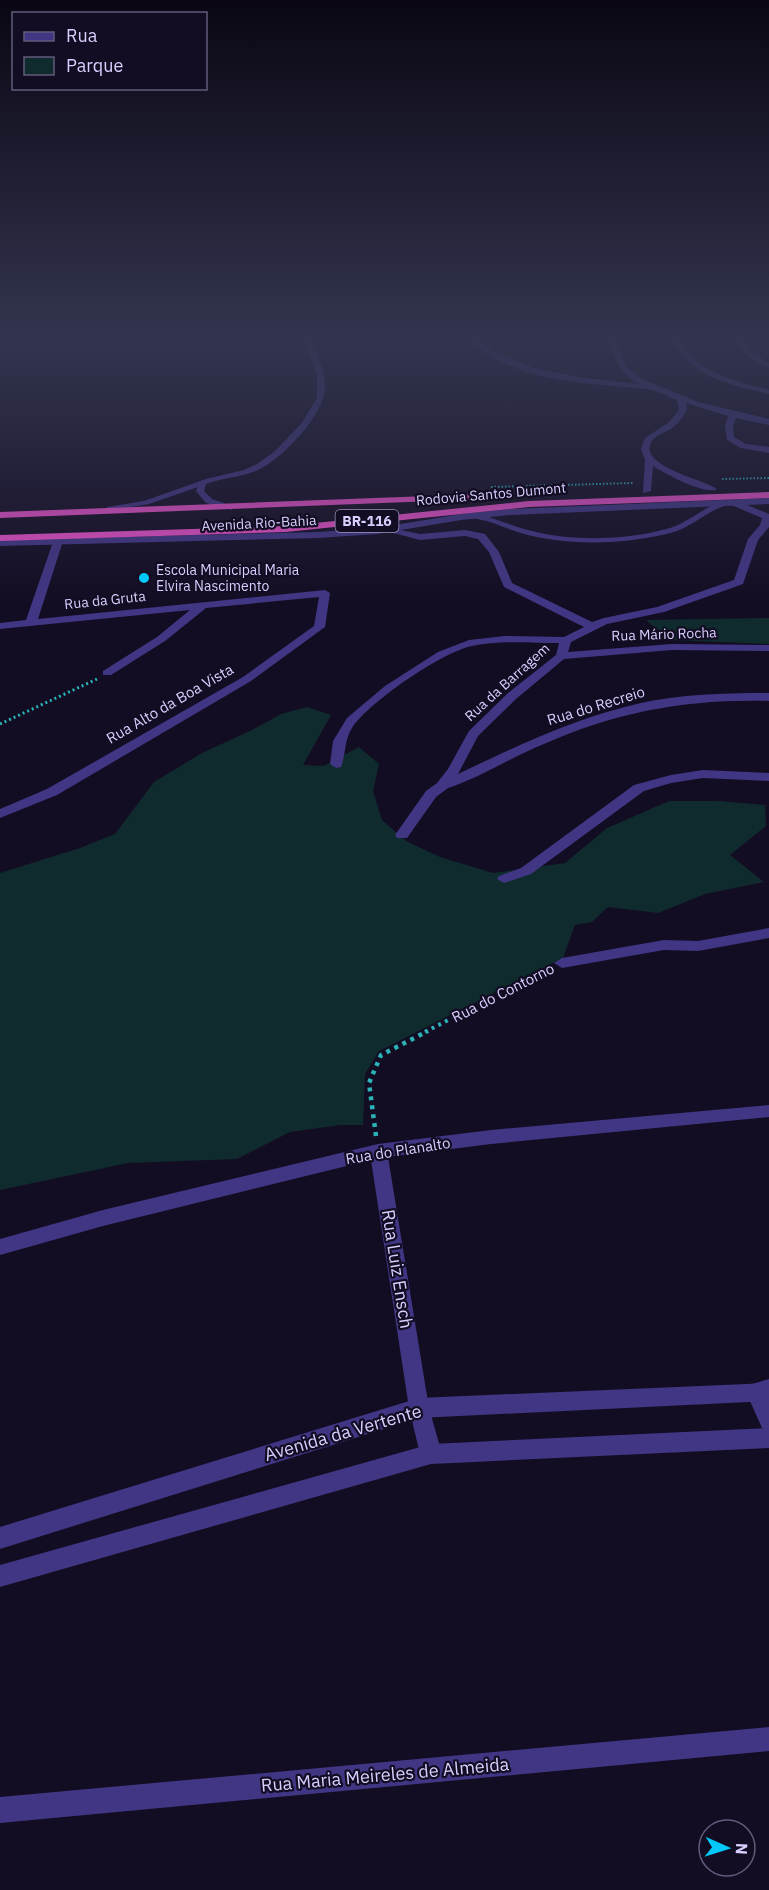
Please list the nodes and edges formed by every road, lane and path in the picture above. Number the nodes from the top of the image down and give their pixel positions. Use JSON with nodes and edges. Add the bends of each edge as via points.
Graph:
{"nodes":[{"id":1,"x":301,"y":428,"type":"edge"},
{"id":2,"x":666,"y":428,"type":"edge"},
{"id":3,"x":729,"y":428,"type":"edge"},
{"id":4,"x":769,"y":450,"type":"edge"},
{"id":5,"x":649,"y":460,"type":"junction"},
{"id":6,"x":203,"y":483,"type":"junction"},
{"id":7,"x":769,"y":486,"type":"edge"},
{"id":8,"x":712,"y":489,"type":"junction"},
{"id":9,"x":646,"y":491,"type":"junction"},
{"id":10,"x":769,"y":495,"type":"edge"},
{"id":11,"x":769,"y":501,"type":"edge"},
{"id":12,"x":728,"y":502,"type":"junction"},
{"id":13,"x":284,"y":505,"type":"junction"},
{"id":14,"x":229,"y":508,"type":"junction"},
{"id":15,"x":73,"y":513,"type":"junction"},
{"id":16,"x":0,"y":515,"type":"edge"},
{"id":17,"x":471,"y":515,"type":"junction"},
{"id":18,"x":768,"y":521,"type":"edge"},
{"id":19,"x":361,"y":522,"type":"junction"},
{"id":20,"x":286,"y":529,"type":"junction"},
{"id":21,"x":389,"y":529,"type":"junction"},
{"id":22,"x":268,"y":533,"type":"junction"},
{"id":23,"x":0,"y":538,"type":"edge"},
{"id":24,"x":58,"y":541,"type":"junction"},
{"id":25,"x":0,"y":543,"type":"edge"},
{"id":26,"x":325,"y":593,"type":"joint"},
{"id":27,"x":202,"y":606,"type":"junction"},
{"id":28,"x":31,"y":622,"type":"junction"},
{"id":29,"x":0,"y":626,"type":"edge"},
{"id":30,"x":593,"y":627,"type":"junction"},
{"id":31,"x":566,"y":640,"type":"junction"},
{"id":32,"x":769,"y":648,"type":"edge"},
{"id":33,"x":561,"y":656,"type":"junction"},
{"id":34,"x":107,"y":673,"type":"joint"},
{"id":35,"x":769,"y":697,"type":"edge"},
{"id":36,"x":0,"y":724,"type":"edge"},
{"id":37,"x":336,"y":764,"type":"dead end"},
{"id":38,"x":769,"y":777,"type":"edge"},
{"id":39,"x":442,"y":786,"type":"junction"},
{"id":40,"x":0,"y":814,"type":"edge"},
{"id":41,"x":402,"y":835,"type":"dead end"},
{"id":42,"x":504,"y":879,"type":"dead end"},
{"id":43,"x":769,"y":933,"type":"edge"},
{"id":44,"x":562,"y":963,"type":"joint"},
{"id":45,"x":769,"y":1111,"type":"edge"},
{"id":46,"x":378,"y":1151,"type":"junction"},
{"id":47,"x":0,"y":1247,"type":"edge"},
{"id":48,"x":765,"y":1390,"type":"edge"},
{"id":49,"x":419,"y":1408,"type":"junction"},
{"id":50,"x":769,"y":1421,"type":"edge"},
{"id":51,"x":769,"y":1438,"type":"edge"},
{"id":52,"x":431,"y":1454,"type":"junction"},
{"id":53,"x":0,"y":1538,"type":"edge"},
{"id":54,"x":0,"y":1576,"type":"edge"},
{"id":55,"x":769,"y":1739,"type":"edge"},
{"id":56,"x":0,"y":1810,"type":"edge"}],
"edges":[{"from":1,"to":6,"type":"lane","via":[[285,448],[258,467]]},
{"from":2,"to":5,"type":"street","via":[[649,438],[645,449]]},
{"from":3,"to":4,"type":"street","via":[[730,438],[744,446]]},
{"from":5,"to":8,"type":"street"},
{"from":5,"to":9,"type":"street"},
{"from":6,"to":14,"type":"lane","name":"Avenida Rio-Bahia","via":[[201,495]]},
{"from":6,"to":15,"type":"lane","via":[[148,503]]},
{"from":7,"to":8,"type":"highway","name":"Rodovia Santos Dumont","number":"BR-116"},
{"from":8,"to":9,"type":"highway","name":"Rodovia Santos Dumont","number":"BR-116"},
{"from":9,"to":13,"type":"highway","name":"Rodovia Santos Dumont","number":"BR-116"},
{"from":10,"to":19,"type":"highway","name":"Rodovia Santos Dumont","number":"BR-116","via":[[529,504]]},
{"from":11,"to":12,"type":"street","name":"Avenida Rio-Bahia"},
{"from":12,"to":17,"type":"street","name":"Avenida Rio-Bahia"},
{"from":12,"to":17,"type":"lane","via":[[702,511],[685,526],[622,537],[534,534]]},
{"from":12,"to":18,"type":"street","name":"Rua da Barragem"},
{"from":13,"to":14,"type":"highway","name":"Rodovia Santos Dumont","number":"BR-116"},
{"from":13,"to":20,"type":"highway","via":[[299,512]]},
{"from":14,"to":15,"type":"highway","name":"Rodovia Santos Dumont","number":"BR-116"},
{"from":15,"to":16,"type":"highway","name":"Rodovia Santos Dumont","number":"BR-116"},
{"from":17,"to":21,"type":"street","name":"Avenida Rio-Bahia"},
{"from":18,"to":30,"type":"street","name":"Rua da Barragem","via":[[753,539],[739,582],[660,610],[604,621]]},
{"from":19,"to":20,"type":"highway","name":"Rodovia Santos Dumont","number":"BR-116"},
{"from":19,"to":21,"type":"highway"},
{"from":20,"to":22,"type":"highway","name":"Rodovia Santos Dumont","number":"BR-116"},
{"from":21,"to":22,"type":"street","name":"Avenida Rio-Bahia"},
{"from":21,"to":30,"type":"street","via":[[419,537],[463,533],[480,536],[489,543],[508,585]]},
{"from":22,"to":23,"type":"highway","name":"Rodovia Santos Dumont","number":"BR-116"},
{"from":22,"to":24,"type":"street","name":"Avenida Rio-Bahia","via":[[129,542]]},
{"from":24,"to":25,"type":"street","name":"Avenida Rio-Bahia"},
{"from":24,"to":28,"type":"street"},
{"from":26,"to":27,"type":"street","name":"Rua da Gruta"},
{"from":26,"to":40,"type":"street","name":"Rua Alto da Boa Vista","via":[[319,627],[247,679],[52,792]]},
{"from":27,"to":28,"type":"street","name":"Rua da Gruta"},
{"from":27,"to":34,"type":"street","via":[[161,639]]},
{"from":28,"to":29,"type":"street","name":"Rua da Gruta"},
{"from":30,"to":31,"type":"street","name":"Rua da Barragem"},
{"from":31,"to":33,"type":"street","name":"Rua da Barragem"},
{"from":31,"to":37,"type":"street","via":[[470,643],[451,649],[416,669],[351,721],[340,739]]},
{"from":32,"to":33,"type":"street","name":"Rua Mário Rocha","via":[[662,648]]},
{"from":33,"to":39,"type":"street","name":"Rua da Barragem","via":[[473,734]]},
{"from":34,"to":36,"type":"path"},
{"from":35,"to":39,"type":"street","name":"Rua do Recreio","via":[[711,697],[632,710],[553,736]]},
{"from":38,"to":42,"type":"street","via":[[725,773],[657,781],[639,788],[526,871]]},
{"from":39,"to":41,"type":"street","name":"Rua da Barragem","via":[[431,794]]},
{"from":43,"to":44,"type":"street","name":"Rua do Contorno","via":[[698,946],[664,945]]},
{"from":44,"to":46,"type":"path","name":"Rua do Contorno","via":[[381,1054],[369,1083]]},
{"from":45,"to":46,"type":"street","name":"Rua do Planalto"},
{"from":46,"to":47,"type":"street","name":"Rua do Planalto"},
{"from":46,"to":49,"type":"street","name":"Rua Luiz Ensch"},
{"from":48,"to":49,"type":"street","name":"Avenida da Vertente"},
{"from":48,"to":50,"type":"street"},
{"from":49,"to":52,"type":"street","name":"Rua Luiz Ensch"},
{"from":49,"to":53,"type":"street","name":"Avenida da Vertente"},
{"from":51,"to":52,"type":"street"},
{"from":52,"to":54,"type":"street"},
{"from":55,"to":56,"type":"street","name":"Rua Maria Meireles de Almeida"}]}
